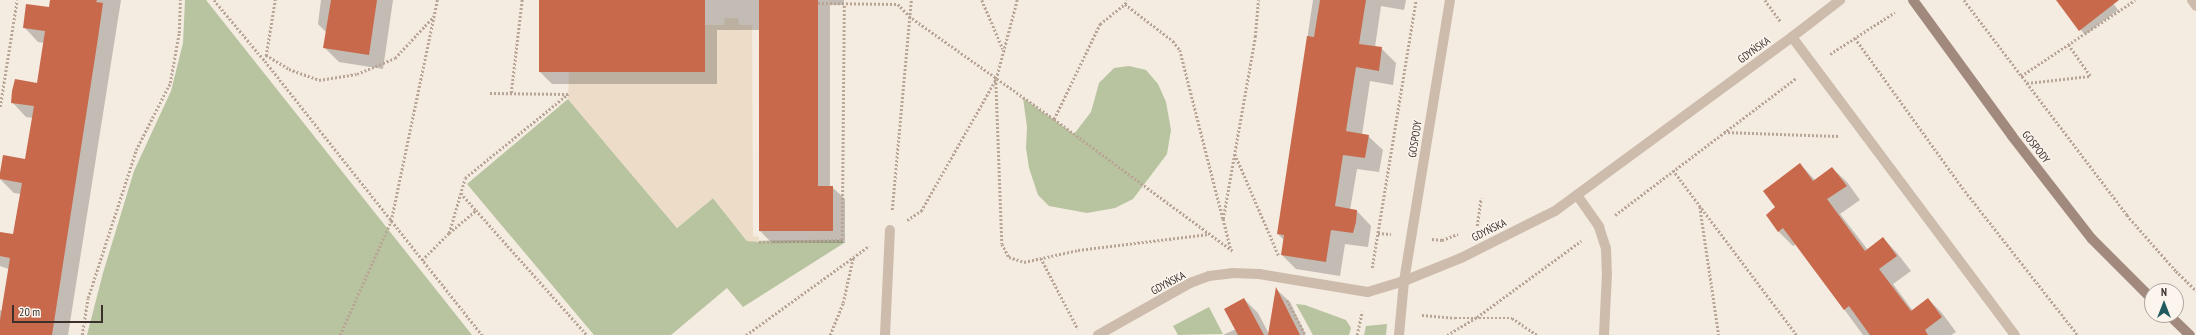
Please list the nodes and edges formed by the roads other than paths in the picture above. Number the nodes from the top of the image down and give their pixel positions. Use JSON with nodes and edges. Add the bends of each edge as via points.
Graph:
{"nodes":[{"id":1,"x":1450,"y":0,"type":"edge"},
{"id":2,"x":1840,"y":0,"type":"edge"},
{"id":3,"x":1913,"y":0,"type":"edge"},
{"id":4,"x":2192,"y":0,"type":"edge"},
{"id":5,"x":2196,"y":6,"type":"edge"},
{"id":6,"x":1792,"y":37,"type":"junction"},
{"id":7,"x":1577,"y":195,"type":"junction"},
{"id":8,"x":890,"y":230,"type":"road end"},
{"id":9,"x":1404,"y":281,"type":"junction"},
{"id":10,"x":2144,"y":291,"type":"edge"},
{"id":11,"x":2177,"y":323,"type":"edge"},
{"id":12,"x":885,"y":335,"type":"edge"},
{"id":13,"x":1098,"y":335,"type":"edge"},
{"id":14,"x":1399,"y":335,"type":"edge"},
{"id":15,"x":1604,"y":335,"type":"edge"},
{"id":16,"x":2015,"y":335,"type":"edge"},
{"id":17,"x":2190,"y":335,"type":"edge"}],
"edges":[{"from":1,"to":9,"type":"street","name":"GOSPODY"},
{"from":2,"to":6,"type":"street","name":"GDYŃSKA"},
{"from":3,"to":10,"type":"street","name":"GOSPODY","via":[[2012,136],[2092,239]]},
{"from":4,"to":5,"type":"street"},
{"from":6,"to":7,"type":"street","name":"GDYŃSKA"},
{"from":6,"to":16,"type":"street"},
{"from":7,"to":9,"type":"street","name":"GDYŃSKA","via":[[1555,211],[1461,258]]},
{"from":7,"to":15,"type":"street","via":[[1599,227],[1606,249]]},
{"from":8,"to":12,"type":"street"},
{"from":9,"to":13,"type":"street","name":"GDYŃSKA","via":[[1368,292],[1259,274],[1232,273],[1209,276],[1190,283]]},
{"from":9,"to":14,"type":"street","name":"GOSPODY"},
{"from":11,"to":17,"type":"street"}]}
